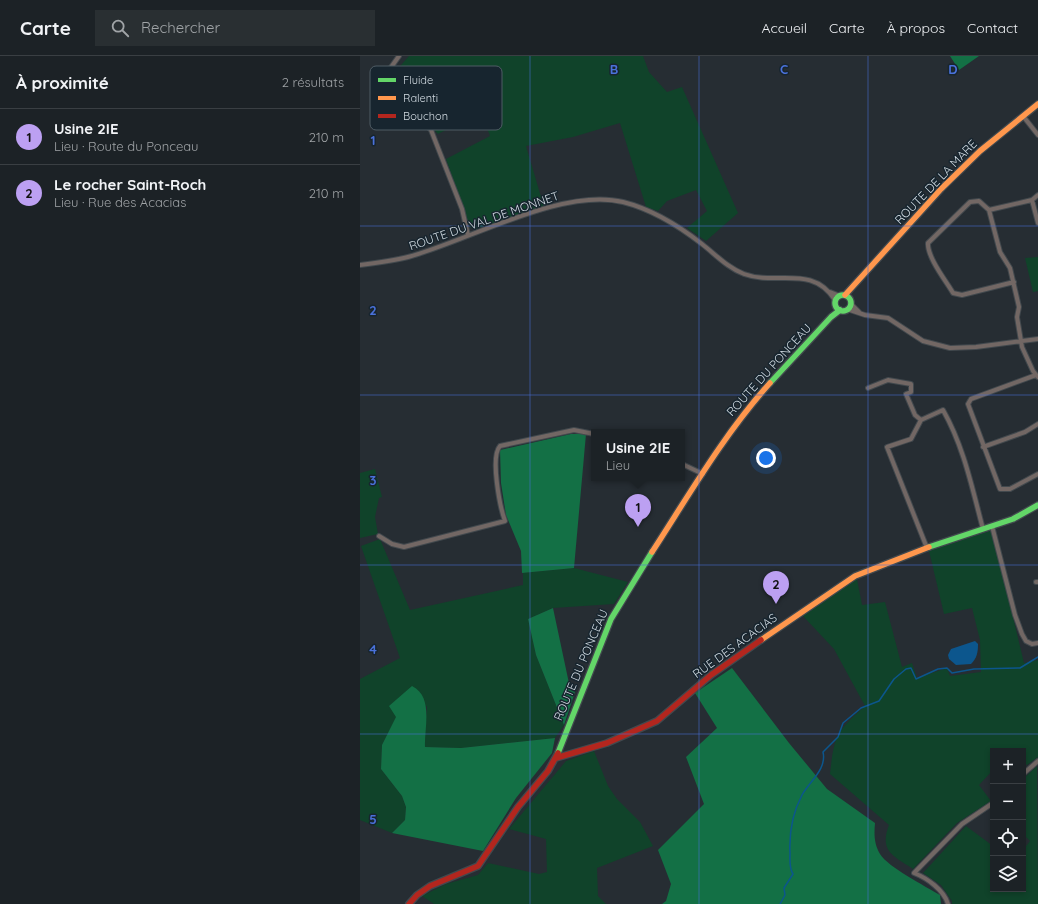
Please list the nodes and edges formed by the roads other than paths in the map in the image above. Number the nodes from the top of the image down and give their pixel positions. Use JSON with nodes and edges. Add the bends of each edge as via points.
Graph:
{"nodes":[{"id":1,"x":399,"y":56,"type":"edge"},
{"id":2,"x":392,"y":66,"type":"edge"},
{"id":3,"x":1038,"y":104,"type":"edge"},
{"id":4,"x":1023,"y":116,"type":"junction"},
{"id":5,"x":431,"y":130,"type":"edge"},
{"id":6,"x":1038,"y":135,"type":"edge"},
{"id":7,"x":1038,"y":195,"type":"edge"},
{"id":8,"x":1032,"y":200,"type":"junction"},
{"id":9,"x":989,"y":210,"type":"junction"},
{"id":10,"x":1038,"y":223,"type":"edge"},
{"id":11,"x":468,"y":235,"type":"junction"},
{"id":12,"x":360,"y":265,"type":"edge"},
{"id":13,"x":1014,"y":282,"type":"junction"},
{"id":14,"x":842,"y":301,"type":"junction"},
{"id":15,"x":847,"y":309,"type":"joint"},
{"id":16,"x":860,"y":314,"type":"junction"},
{"id":17,"x":1038,"y":339,"type":"edge"},
{"id":18,"x":1021,"y":342,"type":"junction"},
{"id":19,"x":1037,"y":376,"type":"edge"},
{"id":20,"x":868,"y":388,"type":"dead end"},
{"id":21,"x":922,"y":420,"type":"junction"},
{"id":22,"x":1038,"y":424,"type":"edge"},
{"id":23,"x":591,"y":433,"type":"edge"},
{"id":24,"x":983,"y":447,"type":"junction"},
{"id":25,"x":685,"y":465,"type":"edge"},
{"id":26,"x":703,"y":474,"type":"junction"},
{"id":27,"x":1038,"y":474,"type":"edge"},
{"id":28,"x":1038,"y":505,"type":"edge"},
{"id":29,"x":992,"y":526,"type":"junction"},
{"id":30,"x":983,"y":529,"type":"junction"},
{"id":31,"x":379,"y":536,"type":"dead end"},
{"id":32,"x":927,"y":548,"type":"junction"},
{"id":33,"x":1038,"y":643,"type":"edge"},
{"id":34,"x":556,"y":758,"type":"junction"},
{"id":35,"x":1038,"y":761,"type":"edge"},
{"id":36,"x":1026,"y":771,"type":"edge"},
{"id":37,"x":990,"y":805,"type":"edge"},
{"id":38,"x":409,"y":904,"type":"edge"},
{"id":39,"x":948,"y":904,"type":"edge"}],
"edges":[{"from":1,"to":2,"type":"street"},
{"from":3,"to":4,"type":"street","name":"ROUTE DE LA MARE"},
{"from":4,"to":6,"type":"street"},
{"from":4,"to":14,"type":"street","name":"ROUTE DE LA MARE","via":[[980,151],[941,190]]},
{"from":5,"to":11,"type":"street","via":[[462,210]]},
{"from":7,"to":8,"type":"street"},
{"from":8,"to":9,"type":"street"},
{"from":8,"to":10,"type":"street"},
{"from":9,"to":13,"type":"street","via":[[1000,252],[1010,268]]},
{"from":9,"to":13,"type":"street","via":[[979,201],[970,202],[930,241],[928,250],[953,293],[962,295]]},
{"from":11,"to":12,"type":"street","name":"ROUTE DU VAL DE MONNET","via":[[408,257]]},
{"from":11,"to":14,"type":"street","name":"ROUTE DU VAL DE MONNET","via":[[570,203],[612,200],[640,207],[673,224],[732,268],[745,274],[759,277],[804,278],[825,287]]},
{"from":13,"to":18,"type":"street","via":[[1019,307],[1017,317]]},
{"from":14,"to":15,"type":"street"},
{"from":14,"to":16,"type":"street"},
{"from":14,"to":26,"type":"street","name":"ROUTE DU PONCEAU","via":[[831,317],[748,407]]},
{"from":15,"to":16,"type":"street"},
{"from":16,"to":18,"type":"street","via":[[888,318],[923,341],[950,348],[976,348]]},
{"from":17,"to":18,"type":"street"},
{"from":18,"to":19,"type":"street"},
{"from":19,"to":24,"type":"street","via":[[970,400],[968,408]]},
{"from":20,"to":21,"type":"street","via":[[888,380],[911,384],[911,392],[906,394],[915,415]]},
{"from":21,"to":30,"type":"street","via":[[943,410],[956,433]]},
{"from":21,"to":32,"type":"street","via":[[911,439],[886,448]]},
{"from":22,"to":24,"type":"street","via":[[1025,432]]},
{"from":23,"to":31,"type":"street","via":[[574,430],[500,446],[496,452],[496,470],[499,499],[505,521],[404,547],[392,544]]},
{"from":24,"to":27,"type":"street","via":[[1000,489],[1010,489]]},
{"from":25,"to":26,"type":"street"},
{"from":26,"to":34,"type":"street","name":"ROUTE DU PONCEAU","via":[[611,619]]},
{"from":28,"to":29,"type":"street","name":"RUE DES ACACIAS","via":[[1013,519]]},
{"from":29,"to":30,"type":"street","name":"RUE DES ACACIAS"},
{"from":29,"to":33,"type":"street","via":[[1022,634],[1026,641]]},
{"from":30,"to":32,"type":"street","name":"RUE DES ACACIAS"},
{"from":32,"to":34,"type":"street","name":"RUE DES ACACIAS","via":[[842,583],[711,675],[657,721],[607,743]]},
{"from":34,"to":38,"type":"street","name":"ROUTE DU PONCEAU","via":[[518,807],[478,866],[430,886]]},
{"from":35,"to":36,"type":"street"},
{"from":37,"to":39,"type":"street","via":[[962,824],[914,873],[939,889]]}]}
